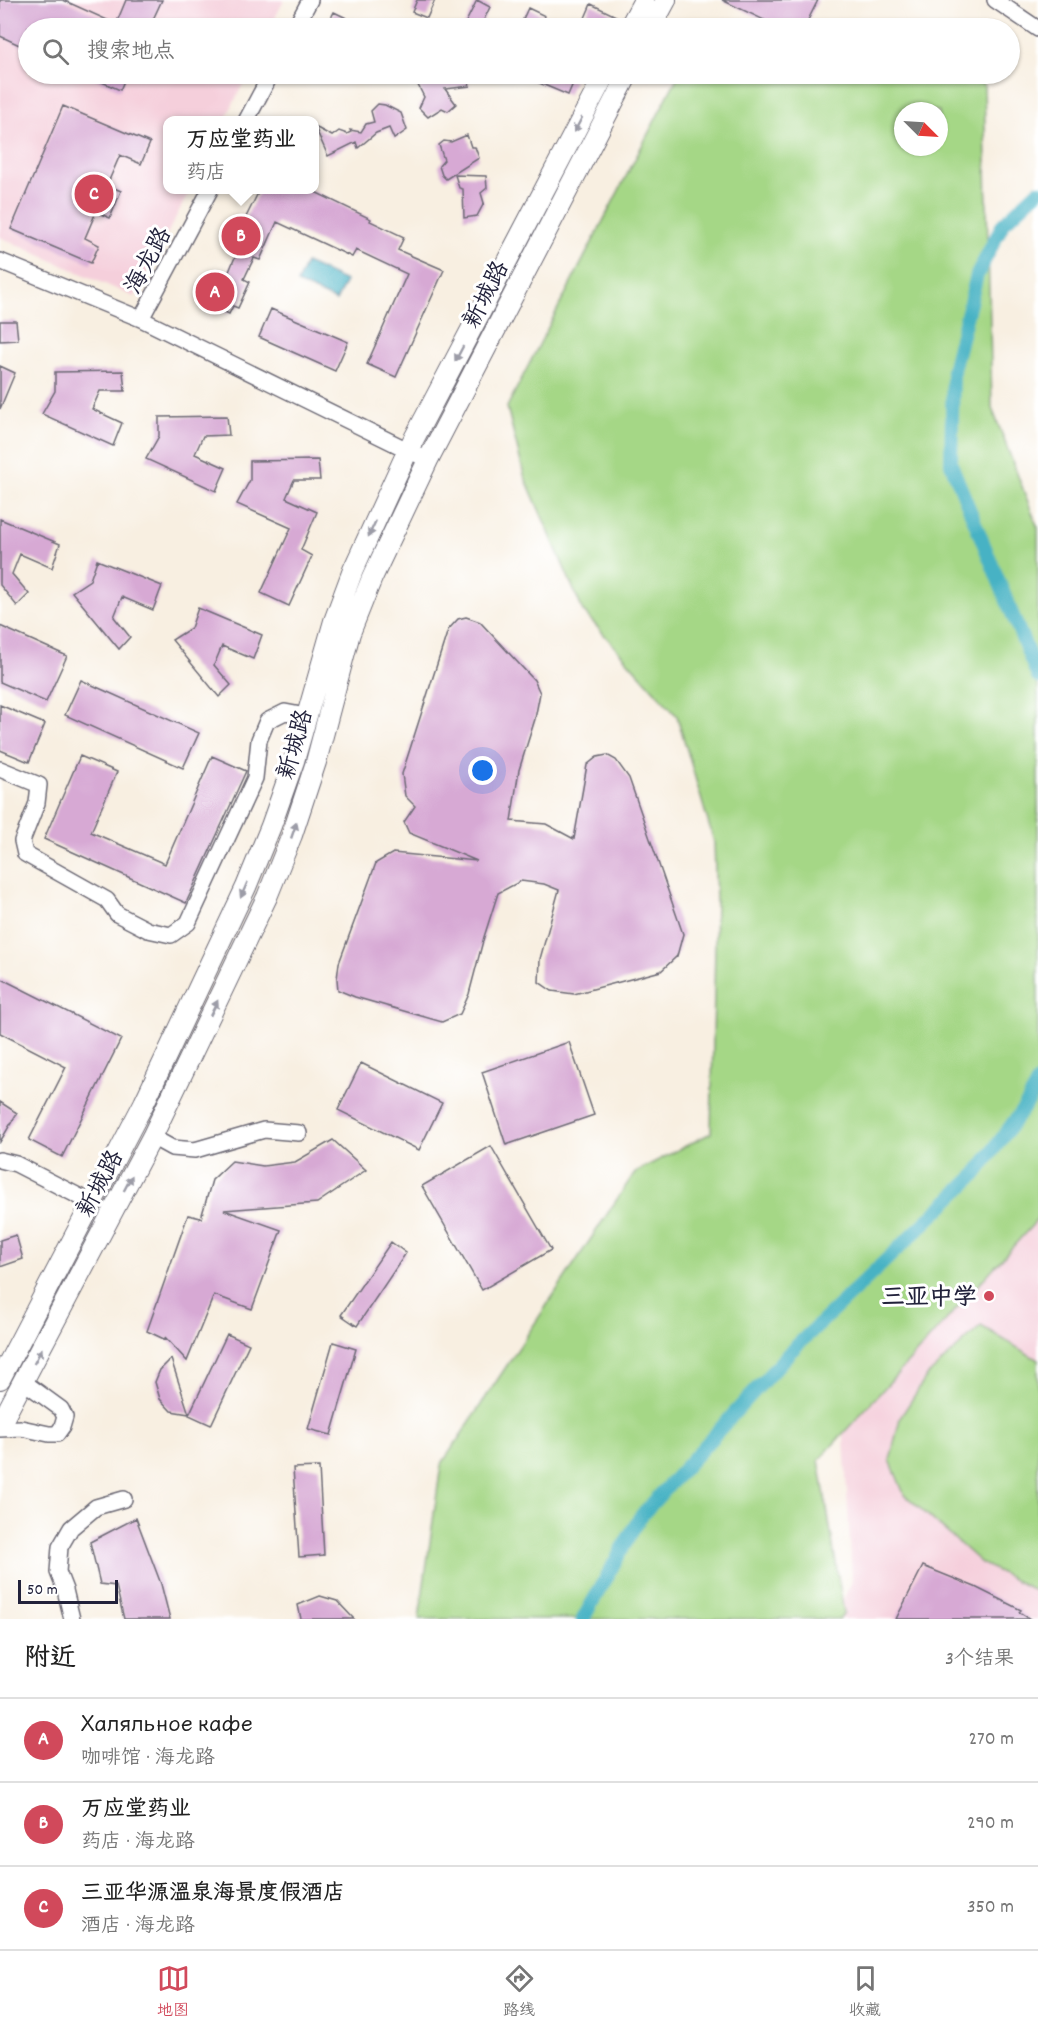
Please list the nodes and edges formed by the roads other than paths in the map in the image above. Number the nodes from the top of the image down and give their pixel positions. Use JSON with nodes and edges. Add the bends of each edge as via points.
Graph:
{"nodes":[{"id":1,"x":310,"y":0,"type":"edge"},
{"id":2,"x":644,"y":0,"type":"edge"},
{"id":3,"x":666,"y":0,"type":"edge"},
{"id":4,"x":994,"y":0,"type":"edge"},
{"id":5,"x":300,"y":18,"type":"edge"},
{"id":6,"x":634,"y":18,"type":"edge"},
{"id":7,"x":656,"y":18,"type":"edge"},
{"id":8,"x":1038,"y":29,"type":"edge"},
{"id":9,"x":266,"y":84,"type":"edge"},
{"id":10,"x":600,"y":84,"type":"edge"},
{"id":11,"x":623,"y":84,"type":"edge"},
{"id":12,"x":248,"y":116,"type":"edge"},
{"id":13,"x":207,"y":194,"type":"edge"},
{"id":14,"x":0,"y":261,"type":"edge"},
{"id":15,"x":141,"y":319,"type":"junction"},
{"id":16,"x":408,"y":450,"type":"junction"},
{"id":17,"x":428,"y":460,"type":"junction"},
{"id":18,"x":306,"y":716,"type":"junction"},
{"id":19,"x":0,"y":768,"type":"edge"},
{"id":20,"x":299,"y":1133,"type":"dead end"},
{"id":21,"x":152,"y":1137,"type":"junction"},
{"id":22,"x":0,"y":1160,"type":"edge"},
{"id":23,"x":92,"y":1203,"type":"junction"},
{"id":24,"x":0,"y":1379,"type":"edge"},
{"id":25,"x":24,"y":1382,"type":"junction"},
{"id":26,"x":0,"y":1427,"type":"edge"},
{"id":27,"x":124,"y":1499,"type":"dead end"},
{"id":28,"x":72,"y":1619,"type":"edge"}],
"edges":[{"from":1,"to":5,"type":"street"},
{"from":2,"to":6,"type":"main road"},
{"from":3,"to":7,"type":"main road"},
{"from":4,"to":8,"type":"street"},
{"from":9,"to":12,"type":"street"},
{"from":10,"to":16,"type":"main road","name":"新城路","one_way":true},
{"from":11,"to":17,"type":"main road","name":"新城路"},
{"from":13,"to":15,"type":"street","name":"海龙路"},
{"from":14,"to":15,"type":"street"},
{"from":15,"to":16,"type":"street"},
{"from":16,"to":17,"type":"street"},
{"from":16,"to":18,"type":"main road","name":"新城路","one_way":true,"via":[[349,580]]},
{"from":21,"to":17,"type":"main road","name":"新城路","one_way":true,"via":[[292,835],[350,633]]},
{"from":18,"to":19,"type":"street","via":[[285,712],[267,721],[259,740],[255,778],[188,923],[171,935],[148,930],[117,914],[107,900],[25,854],[22,841],[37,803],[39,785]]},
{"from":18,"to":23,"type":"main road","name":"新城路","one_way":true,"via":[[294,761],[246,887]]},
{"from":20,"to":21,"type":"street","via":[[264,1130],[195,1150],[172,1148]]},
{"from":25,"to":21,"type":"main road","name":"新城路","one_way":true},
{"from":22,"to":23,"type":"street","via":[[16,1164]]},
{"from":23,"to":24,"type":"main road","name":"新城路"},
{"from":25,"to":26,"type":"main road","name":"新城路"},
{"from":25,"to":26,"type":"street","via":[[61,1409],[65,1417],[62,1427],[57,1434],[49,1434]]},
{"from":27,"to":28,"type":"street","via":[[96,1507],[71,1528],[60,1547],[58,1572]]}]}
